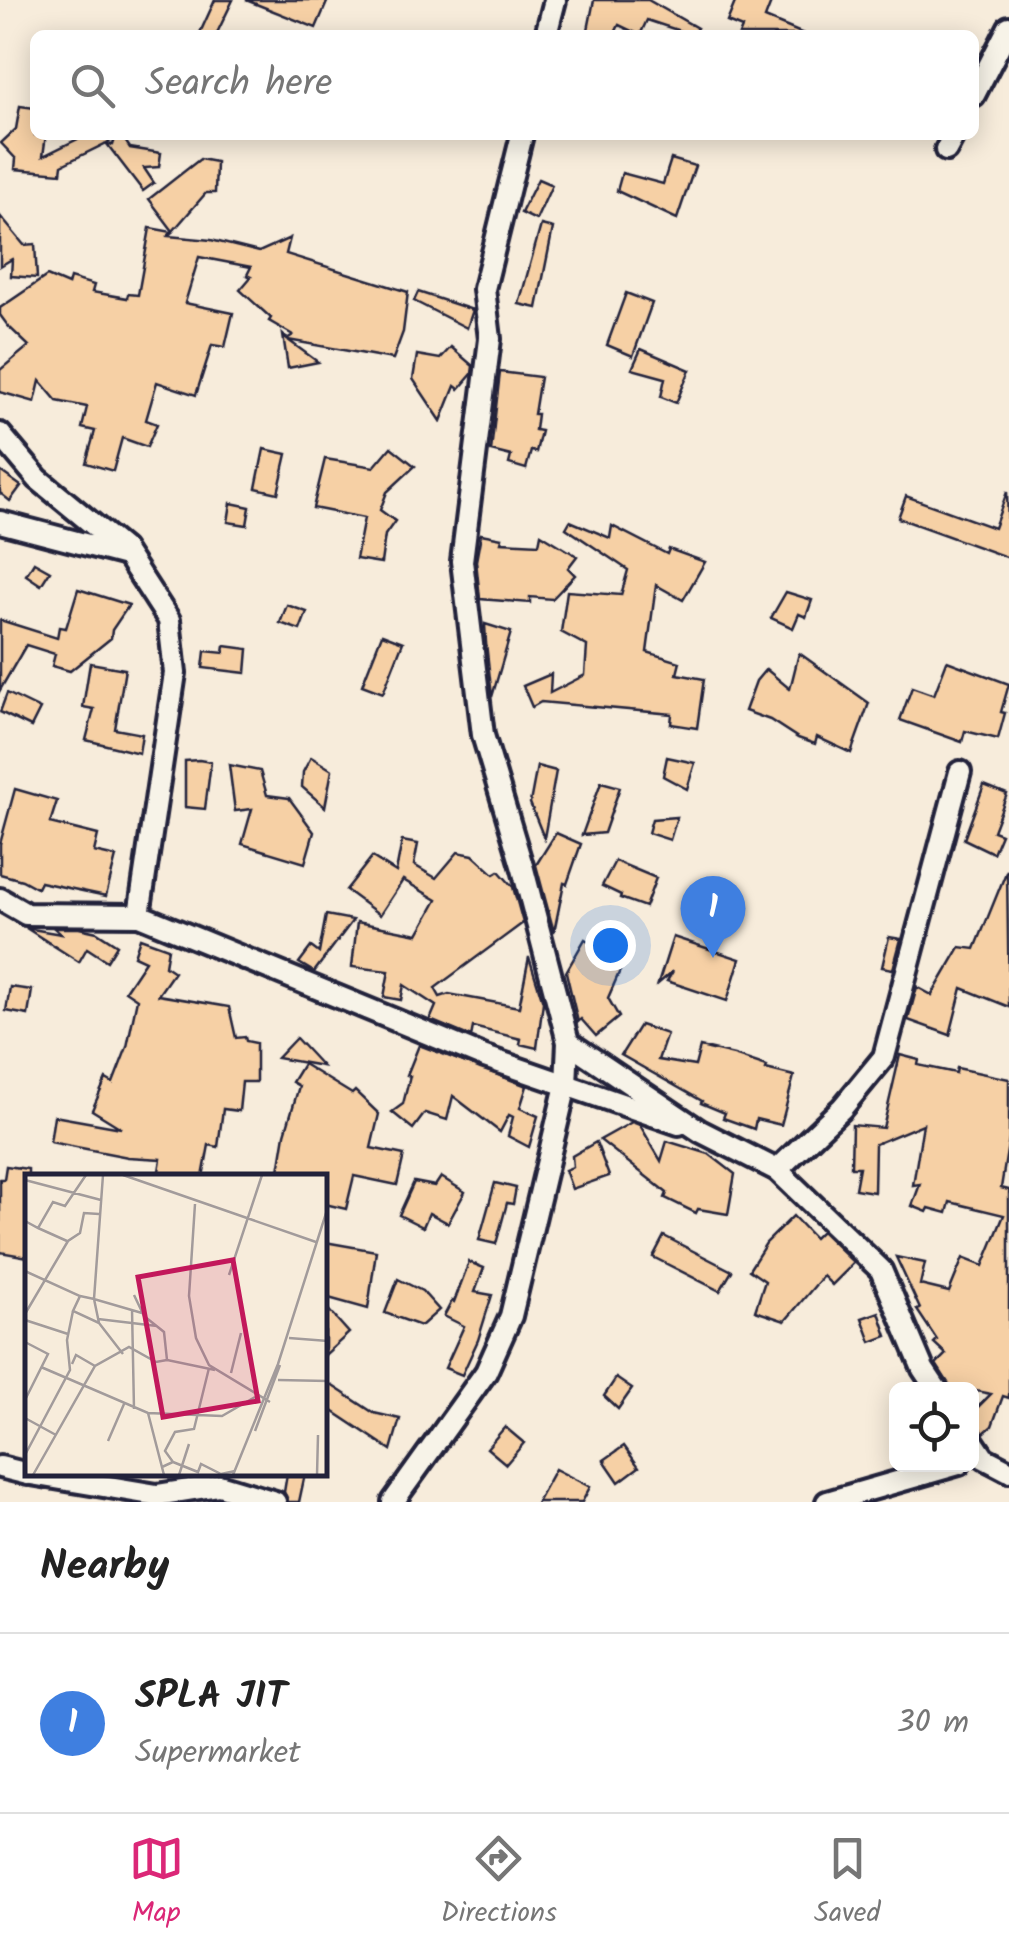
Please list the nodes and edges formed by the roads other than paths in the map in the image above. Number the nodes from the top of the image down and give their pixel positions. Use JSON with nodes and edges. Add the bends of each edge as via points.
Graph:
{"nodes":[{"id":1,"x":555,"y":0,"type":"edge"},
{"id":2,"x":1009,"y":27,"type":"edge"},
{"id":3,"x":547,"y":30,"type":"edge"},
{"id":4,"x":979,"y":85,"type":"edge"},
{"id":5,"x":521,"y":140,"type":"edge"},
{"id":6,"x":0,"y":434,"type":"edge"},
{"id":7,"x":0,"y":522,"type":"edge"},
{"id":8,"x":128,"y":556,"type":"junction"},
{"id":9,"x":960,"y":772,"type":"dead end"},
{"id":10,"x":0,"y":899,"type":"edge"},
{"id":11,"x":140,"y":915,"type":"junction"},
{"id":12,"x":568,"y":1042,"type":"junction"},
{"id":13,"x":566,"y":1085,"type":"junction"},
{"id":14,"x":700,"y":1131,"type":"junction"},
{"id":15,"x":777,"y":1170,"type":"junction"},
{"id":16,"x":932,"y":1382,"type":"edge"},
{"id":17,"x":979,"y":1455,"type":"edge"},
{"id":18,"x":0,"y":1467,"type":"edge"},
{"id":19,"x":1009,"y":1471,"type":"edge"},
{"id":20,"x":931,"y":1472,"type":"edge"},
{"id":21,"x":25,"y":1473,"type":"edge"},
{"id":22,"x":47,"y":1477,"type":"edge"},
{"id":23,"x":276,"y":1502,"type":"edge"},
{"id":24,"x":393,"y":1502,"type":"edge"},
{"id":25,"x":826,"y":1502,"type":"edge"}],
"edges":[{"from":1,"to":3,"type":"street"},
{"from":2,"to":4,"type":"street"},
{"from":5,"to":12,"type":"street","via":[[484,289],[490,339],[462,561],[483,735]]},
{"from":6,"to":8,"type":"street","via":[[38,479]]},
{"from":7,"to":8,"type":"street"},
{"from":8,"to":11,"type":"street","via":[[168,620],[175,673]]},
{"from":9,"to":15,"type":"street","via":[[884,1057]]},
{"from":10,"to":11,"type":"street","via":[[26,914]]},
{"from":11,"to":13,"type":"street"},
{"from":12,"to":13,"type":"street"},
{"from":12,"to":14,"type":"street"},
{"from":13,"to":14,"type":"street"},
{"from":13,"to":24,"type":"street","via":[[511,1316],[486,1372]]},
{"from":14,"to":15,"type":"street"},
{"from":15,"to":16,"type":"street","via":[[881,1270]]},
{"from":17,"to":19,"type":"street"},
{"from":18,"to":21,"type":"street"},
{"from":20,"to":25,"type":"street"},
{"from":22,"to":23,"type":"street","via":[[156,1495],[219,1485]]}]}
